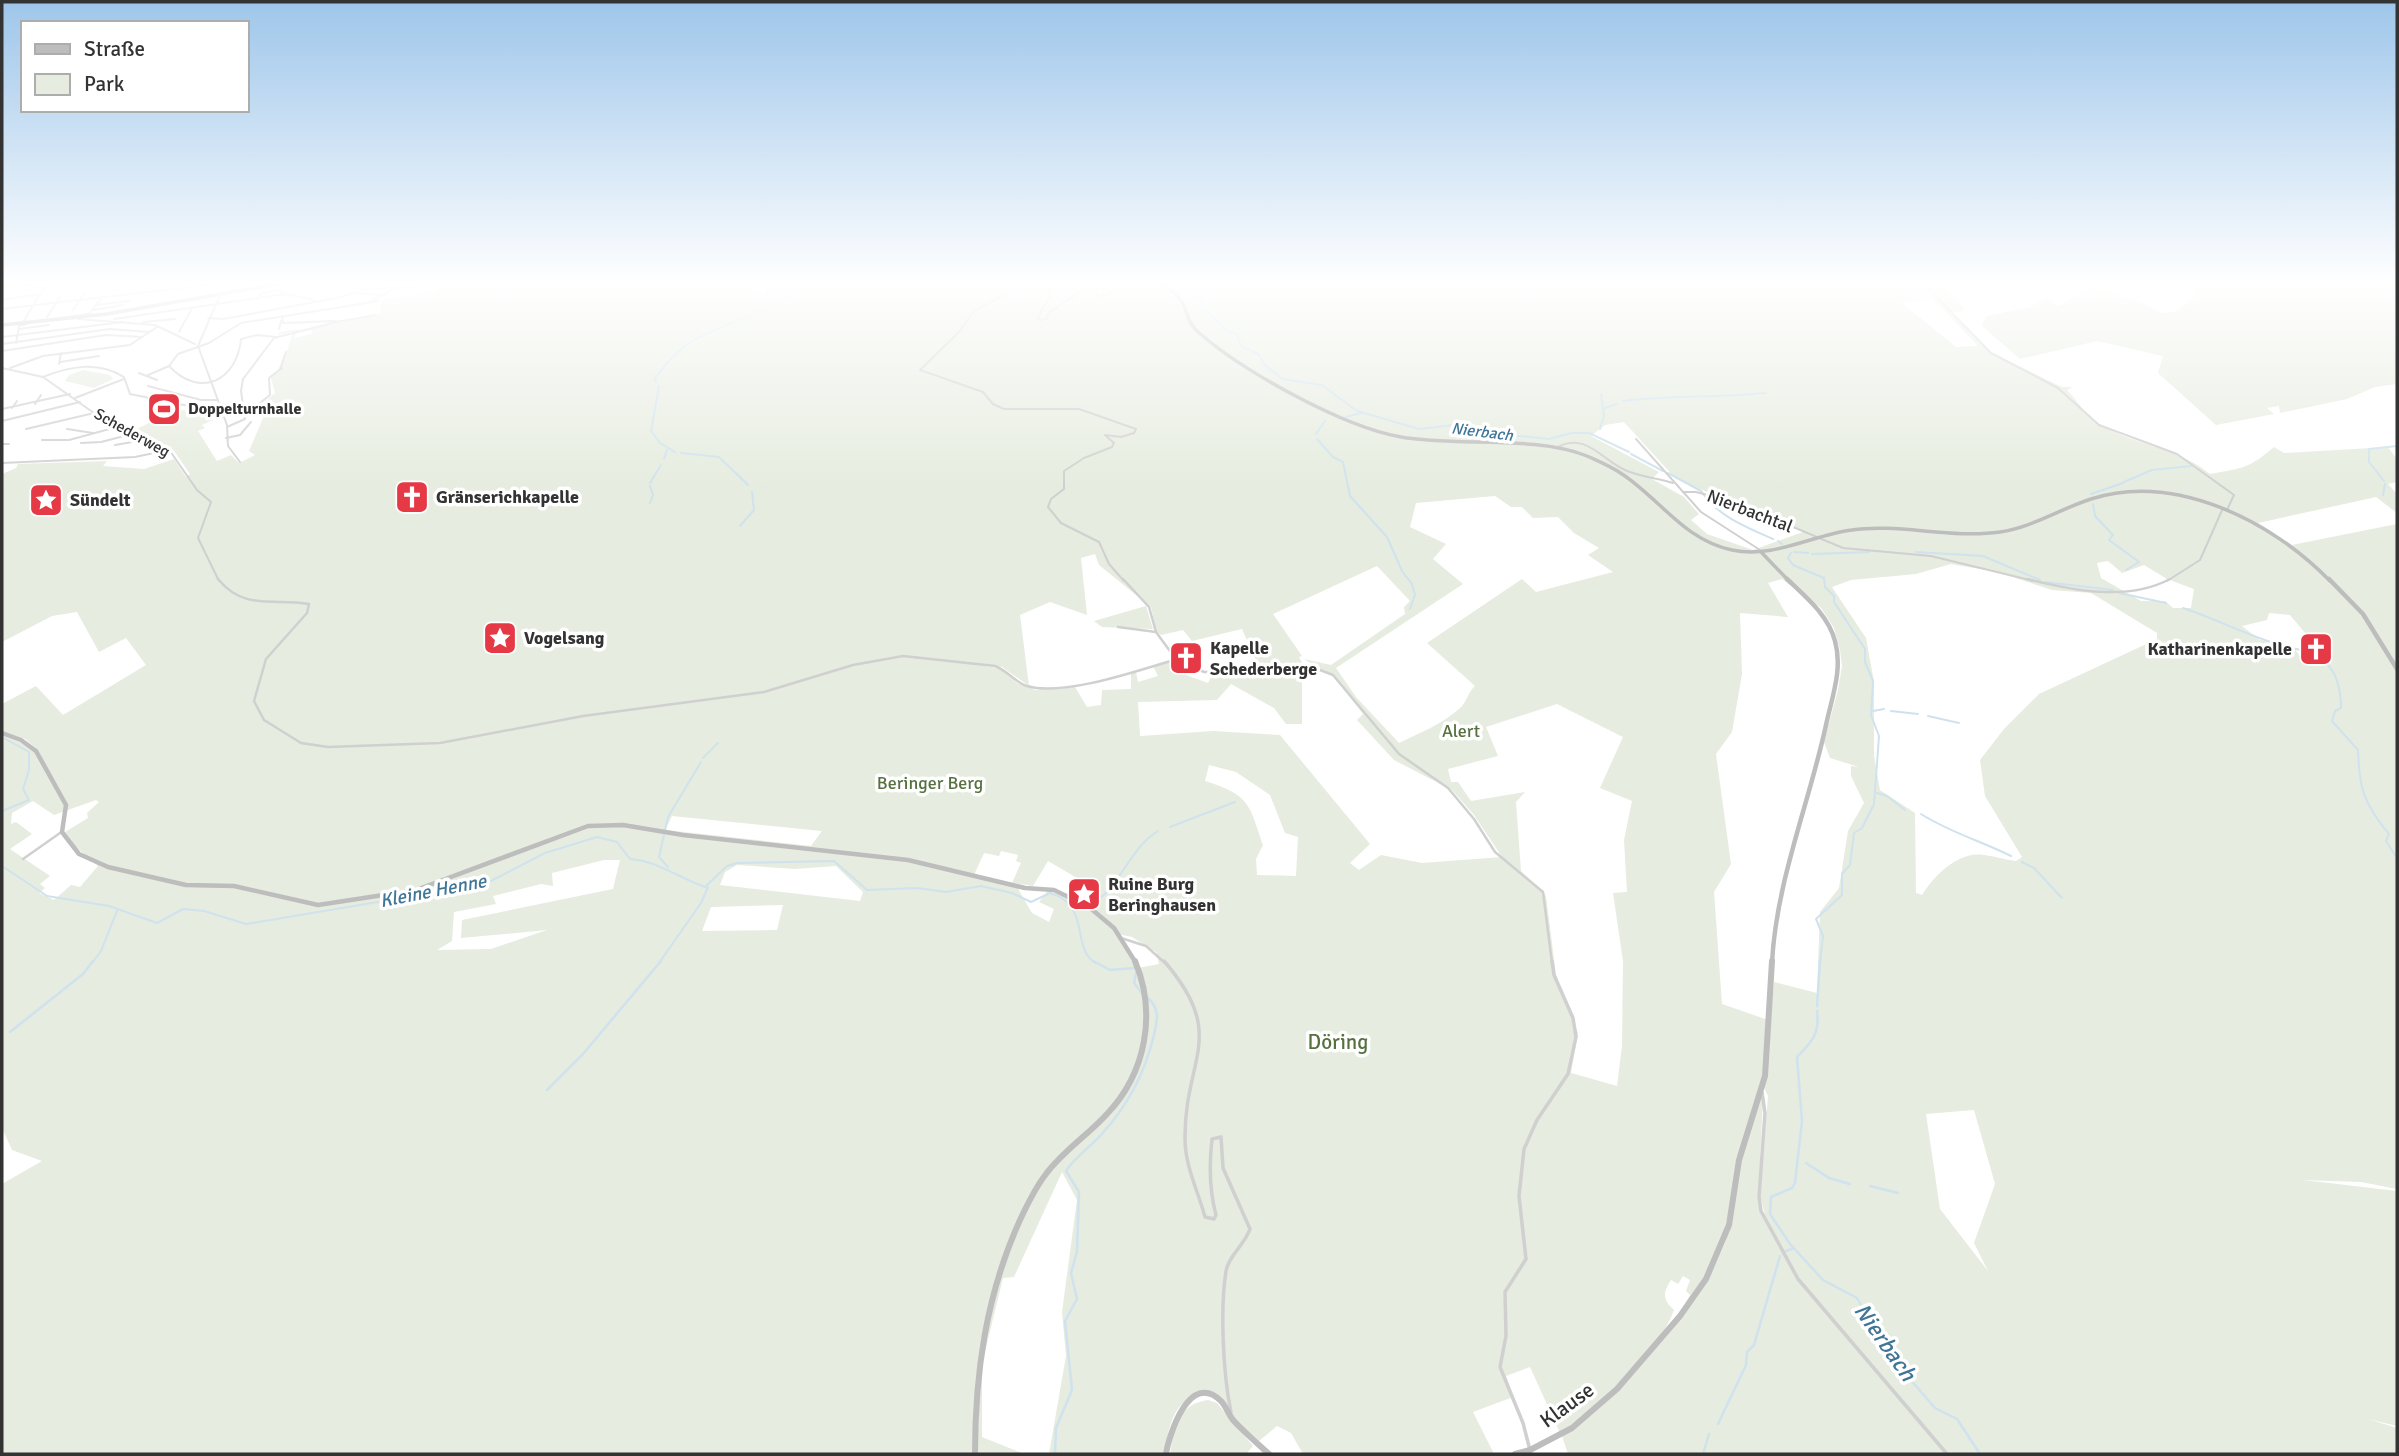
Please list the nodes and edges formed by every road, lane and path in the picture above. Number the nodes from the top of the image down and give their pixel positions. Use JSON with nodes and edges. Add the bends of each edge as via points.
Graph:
{"nodes":[{"id":1,"x":69,"y":352,"type":"edge"},
{"id":2,"x":101,"y":352,"type":"edge"},
{"id":3,"x":184,"y":352,"type":"edge"},
{"id":4,"x":201,"y":352,"type":"edge"},
{"id":5,"x":239,"y":352,"type":"edge"},
{"id":6,"x":264,"y":352,"type":"edge"},
{"id":7,"x":286,"y":352,"type":"dead end"},
{"id":8,"x":939,"y":352,"type":"edge"},
{"id":9,"x":1227,"y":352,"type":"edge"},
{"id":10,"x":1991,"y":352,"type":"edge"},
{"id":11,"x":61,"y":353,"type":"junction"},
{"id":12,"x":169,"y":366,"type":"junction"},
{"id":13,"x":2,"y":368,"type":"edge"},
{"id":14,"x":10,"y":368,"type":"junction"},
{"id":15,"x":139,"y":373,"type":"dead end"},
{"id":16,"x":146,"y":376,"type":"junction"},
{"id":17,"x":43,"y":377,"type":"junction"},
{"id":18,"x":126,"y":379,"type":"junction"},
{"id":19,"x":157,"y":380,"type":"dead end"},
{"id":20,"x":211,"y":383,"type":"junction"},
{"id":21,"x":148,"y":386,"type":"dead end"},
{"id":22,"x":70,"y":394,"type":"junction"},
{"id":23,"x":41,"y":395,"type":"dead end"},
{"id":24,"x":75,"y":398,"type":"junction"},
{"id":25,"x":218,"y":400,"type":"junction"},
{"id":26,"x":17,"y":401,"type":"dead end"},
{"id":27,"x":81,"y":402,"type":"junction"},
{"id":28,"x":35,"y":404,"type":"junction"},
{"id":29,"x":12,"y":408,"type":"junction"},
{"id":30,"x":2,"y":409,"type":"edge"},
{"id":31,"x":94,"y":413,"type":"junction"},
{"id":32,"x":246,"y":415,"type":"junction"},
{"id":33,"x":224,"y":416,"type":"junction"},
{"id":34,"x":2,"y":421,"type":"edge"},
{"id":35,"x":251,"y":422,"type":"dead end"},
{"id":36,"x":117,"y":427,"type":"junction"},
{"id":37,"x":227,"y":427,"type":"junction"},
{"id":38,"x":26,"y":429,"type":"dead end"},
{"id":39,"x":67,"y":429,"type":"dead end"},
{"id":40,"x":93,"y":433,"type":"junction"},
{"id":41,"x":132,"y":434,"type":"junction"},
{"id":42,"x":226,"y":438,"type":"junction"},
{"id":43,"x":1636,"y":439,"type":"dead end"},
{"id":44,"x":42,"y":440,"type":"dead end"},
{"id":45,"x":144,"y":440,"type":"junction"},
{"id":46,"x":81,"y":443,"type":"dead end"},
{"id":47,"x":2,"y":444,"type":"edge"},
{"id":48,"x":9,"y":444,"type":"dead end"},
{"id":49,"x":115,"y":445,"type":"dead end"},
{"id":50,"x":1557,"y":448,"type":"junction"},
{"id":51,"x":168,"y":450,"type":"junction"},
{"id":52,"x":240,"y":462,"type":"dead end"},
{"id":53,"x":2,"y":463,"type":"edge"},
{"id":54,"x":1673,"y":484,"type":"junction"},
{"id":55,"x":1683,"y":492,"type":"junction"},
{"id":56,"x":2225,"y":509,"type":"junction"},
{"id":57,"x":1817,"y":536,"type":"junction"},
{"id":58,"x":1762,"y":553,"type":"junction"},
{"id":59,"x":1118,"y":627,"type":"dead end"},
{"id":60,"x":1156,"y":632,"type":"junction"},
{"id":61,"x":1170,"y":653,"type":"junction"},
{"id":62,"x":1177,"y":659,"type":"junction"},
{"id":63,"x":1167,"y":660,"type":"junction"},
{"id":64,"x":2397,"y":668,"type":"edge"},
{"id":65,"x":2,"y":733,"type":"edge"},
{"id":66,"x":62,"y":832,"type":"junction"},
{"id":67,"x":23,"y":859,"type":"dead end"},
{"id":68,"x":1121,"y":938,"type":"junction"},
{"id":69,"x":1762,"y":1092,"type":"junction"},
{"id":70,"x":1235,"y":1420,"type":"junction"},
{"id":71,"x":1530,"y":1452,"type":"edge"},
{"id":72,"x":975,"y":1454,"type":"edge"},
{"id":73,"x":1166,"y":1454,"type":"edge"},
{"id":74,"x":1269,"y":1454,"type":"edge"},
{"id":75,"x":1515,"y":1454,"type":"edge"},
{"id":76,"x":1947,"y":1454,"type":"edge"}],
"edges":[{"from":1,"to":11,"type":"street"},
{"from":2,"to":11,"type":"street","via":[[59,363]]},
{"from":3,"to":12,"type":"street"},
{"from":4,"to":20,"type":"street"},
{"from":5,"to":20,"type":"street","via":[[224,377]]},
{"from":6,"to":32,"type":"street","via":[[243,379]]},
{"from":7,"to":32,"type":"street","via":[[281,369],[270,378],[270,395]]},
{"from":8,"to":60,"type":"street","via":[[920,370],[983,392],[1004,410],[1079,409],[1136,429],[1124,437],[1104,435],[1113,446],[1064,471],[1064,489],[1048,505],[1061,523],[1099,542],[1110,564],[1149,607]]},
{"from":9,"to":50,"type":"street","via":[[1267,380],[1356,425],[1407,438]]},
{"from":10,"to":56,"type":"street","via":[[2062,390],[2095,422],[2168,450],[2204,471],[2233,494]]},
{"from":11,"to":14,"type":"street"},
{"from":12,"to":16,"type":"street"},
{"from":12,"to":20,"type":"street","via":[[187,380]]},
{"from":13,"to":14,"type":"street","name":"Schederweg"},
{"from":14,"to":17,"type":"street","name":"Schederweg"},
{"from":15,"to":16,"type":"street"},
{"from":16,"to":19,"type":"street"},
{"from":17,"to":18,"type":"street","via":[[94,367],[113,370]]},
{"from":17,"to":22,"type":"street","name":"Schederweg"},
{"from":18,"to":24,"type":"street"},
{"from":18,"to":33,"type":"street","via":[[129,393]]},
{"from":20,"to":25,"type":"street"},
{"from":21,"to":25,"type":"street"},
{"from":22,"to":24,"type":"street","name":"Schederweg"},
{"from":22,"to":28,"type":"street"},
{"from":23,"to":28,"type":"street"},
{"from":24,"to":27,"type":"street","name":"Schederweg"},
{"from":25,"to":33,"type":"street"},
{"from":26,"to":29,"type":"street"},
{"from":27,"to":31,"type":"street","name":"Schederweg"},
{"from":27,"to":34,"type":"street"},
{"from":28,"to":29,"type":"street"},
{"from":29,"to":30,"type":"street"},
{"from":31,"to":36,"type":"street","name":"Schederweg"},
{"from":31,"to":38,"type":"street"},
{"from":32,"to":37,"type":"street","via":[[242,422]]},
{"from":33,"to":37,"type":"street"},
{"from":35,"to":42,"type":"street","via":[[240,435]]},
{"from":36,"to":40,"type":"street"},
{"from":36,"to":41,"type":"street","name":"Schederweg"},
{"from":37,"to":42,"type":"street"},
{"from":39,"to":40,"type":"street"},
{"from":40,"to":44,"type":"street"},
{"from":41,"to":45,"type":"street","name":"Schederweg"},
{"from":41,"to":46,"type":"street"},
{"from":42,"to":52,"type":"street"},
{"from":43,"to":54,"type":"street","name":"Nierbachtal","via":[[1675,480]]},
{"from":45,"to":49,"type":"street"},
{"from":45,"to":51,"type":"street","name":"Schederweg"},
{"from":47,"to":48,"type":"street"},
{"from":50,"to":54,"type":"street","name":"Nierbachtal","via":[[1567,443],[1586,444],[1625,469]]},
{"from":50,"to":58,"type":"street","via":[[1612,467],[1670,520],[1701,539],[1731,550]]},
{"from":51,"to":53,"type":"street","via":[[133,457]]},
{"from":51,"to":63,"type":"street","name":"Schederweg","via":[[210,501],[197,537],[225,589],[247,602],[310,605],[267,656],[253,698],[267,724],[310,745],[392,747],[458,740],[583,716],[764,692],[853,664],[908,656],[995,666],[1009,671],[1023,685],[1041,689],[1104,680]]},
{"from":54,"to":55,"type":"street","name":"Nierbachtal"},
{"from":55,"to":57,"type":"street","name":"Nierbachtal","via":[[1707,493]]},
{"from":55,"to":58,"type":"street","name":"Nierbachtal","via":[[1703,514]]},
{"from":56,"to":57,"type":"street","via":[[2176,495],[2121,492],[2002,532],[1964,535],[1869,529]]},
{"from":56,"to":57,"type":"street","name":"Nierbachtal","via":[[2214,523],[2206,552],[2189,569],[2155,586],[2112,591],[2053,587],[1935,556],[1845,548]]},
{"from":56,"to":64,"type":"street","via":[[2289,544],[2333,582],[2369,622]]},
{"from":57,"to":58,"type":"street"},
{"from":58,"to":69,"type":"street","name":"Klause","via":[[1824,615],[1839,666],[1775,920]]},
{"from":59,"to":60,"type":"street"},
{"from":60,"to":61,"type":"street"},
{"from":61,"to":62,"type":"street"},
{"from":61,"to":63,"type":"street"},
{"from":62,"to":63,"type":"street"},
{"from":62,"to":71,"type":"street","name":"Klause","via":[[1206,672],[1327,671],[1399,754],[1448,788],[1492,849],[1545,896],[1554,975],[1573,1018],[1576,1037],[1568,1074],[1524,1149],[1519,1196],[1526,1259],[1506,1288],[1506,1336],[1500,1367]]},
{"from":65,"to":66,"type":"street","via":[[36,751],[66,806]]},
{"from":66,"to":67,"type":"street"},
{"from":66,"to":68,"type":"street","via":[[77,852],[108,867],[180,884],[238,887],[323,905],[416,890],[588,826],[611,823],[682,835],[896,856],[1025,888],[1053,889],[1098,913]]},
{"from":68,"to":70,"type":"street","via":[[1161,957],[1193,998],[1198,1053],[1185,1117],[1189,1170],[1205,1217],[1214,1219],[1209,1175],[1212,1139],[1221,1137],[1223,1168],[1249,1226],[1246,1241],[1226,1268],[1225,1387]]},
{"from":68,"to":72,"type":"street","via":[[1138,965],[1147,993],[1148,1038],[1125,1091],[1103,1121],[1045,1174],[1004,1252],[977,1364]]},
{"from":69,"to":71,"type":"street","name":"Klause","via":[[1743,1147],[1729,1225],[1717,1258],[1681,1316],[1622,1384],[1581,1422]]},
{"from":69,"to":76,"type":"street","via":[[1761,1211],[1798,1279]]},
{"from":70,"to":73,"type":"street","via":[[1217,1398],[1191,1401],[1172,1422]]},
{"from":70,"to":74,"type":"street"},
{"from":71,"to":75,"type":"street","name":"Klause"}]}
